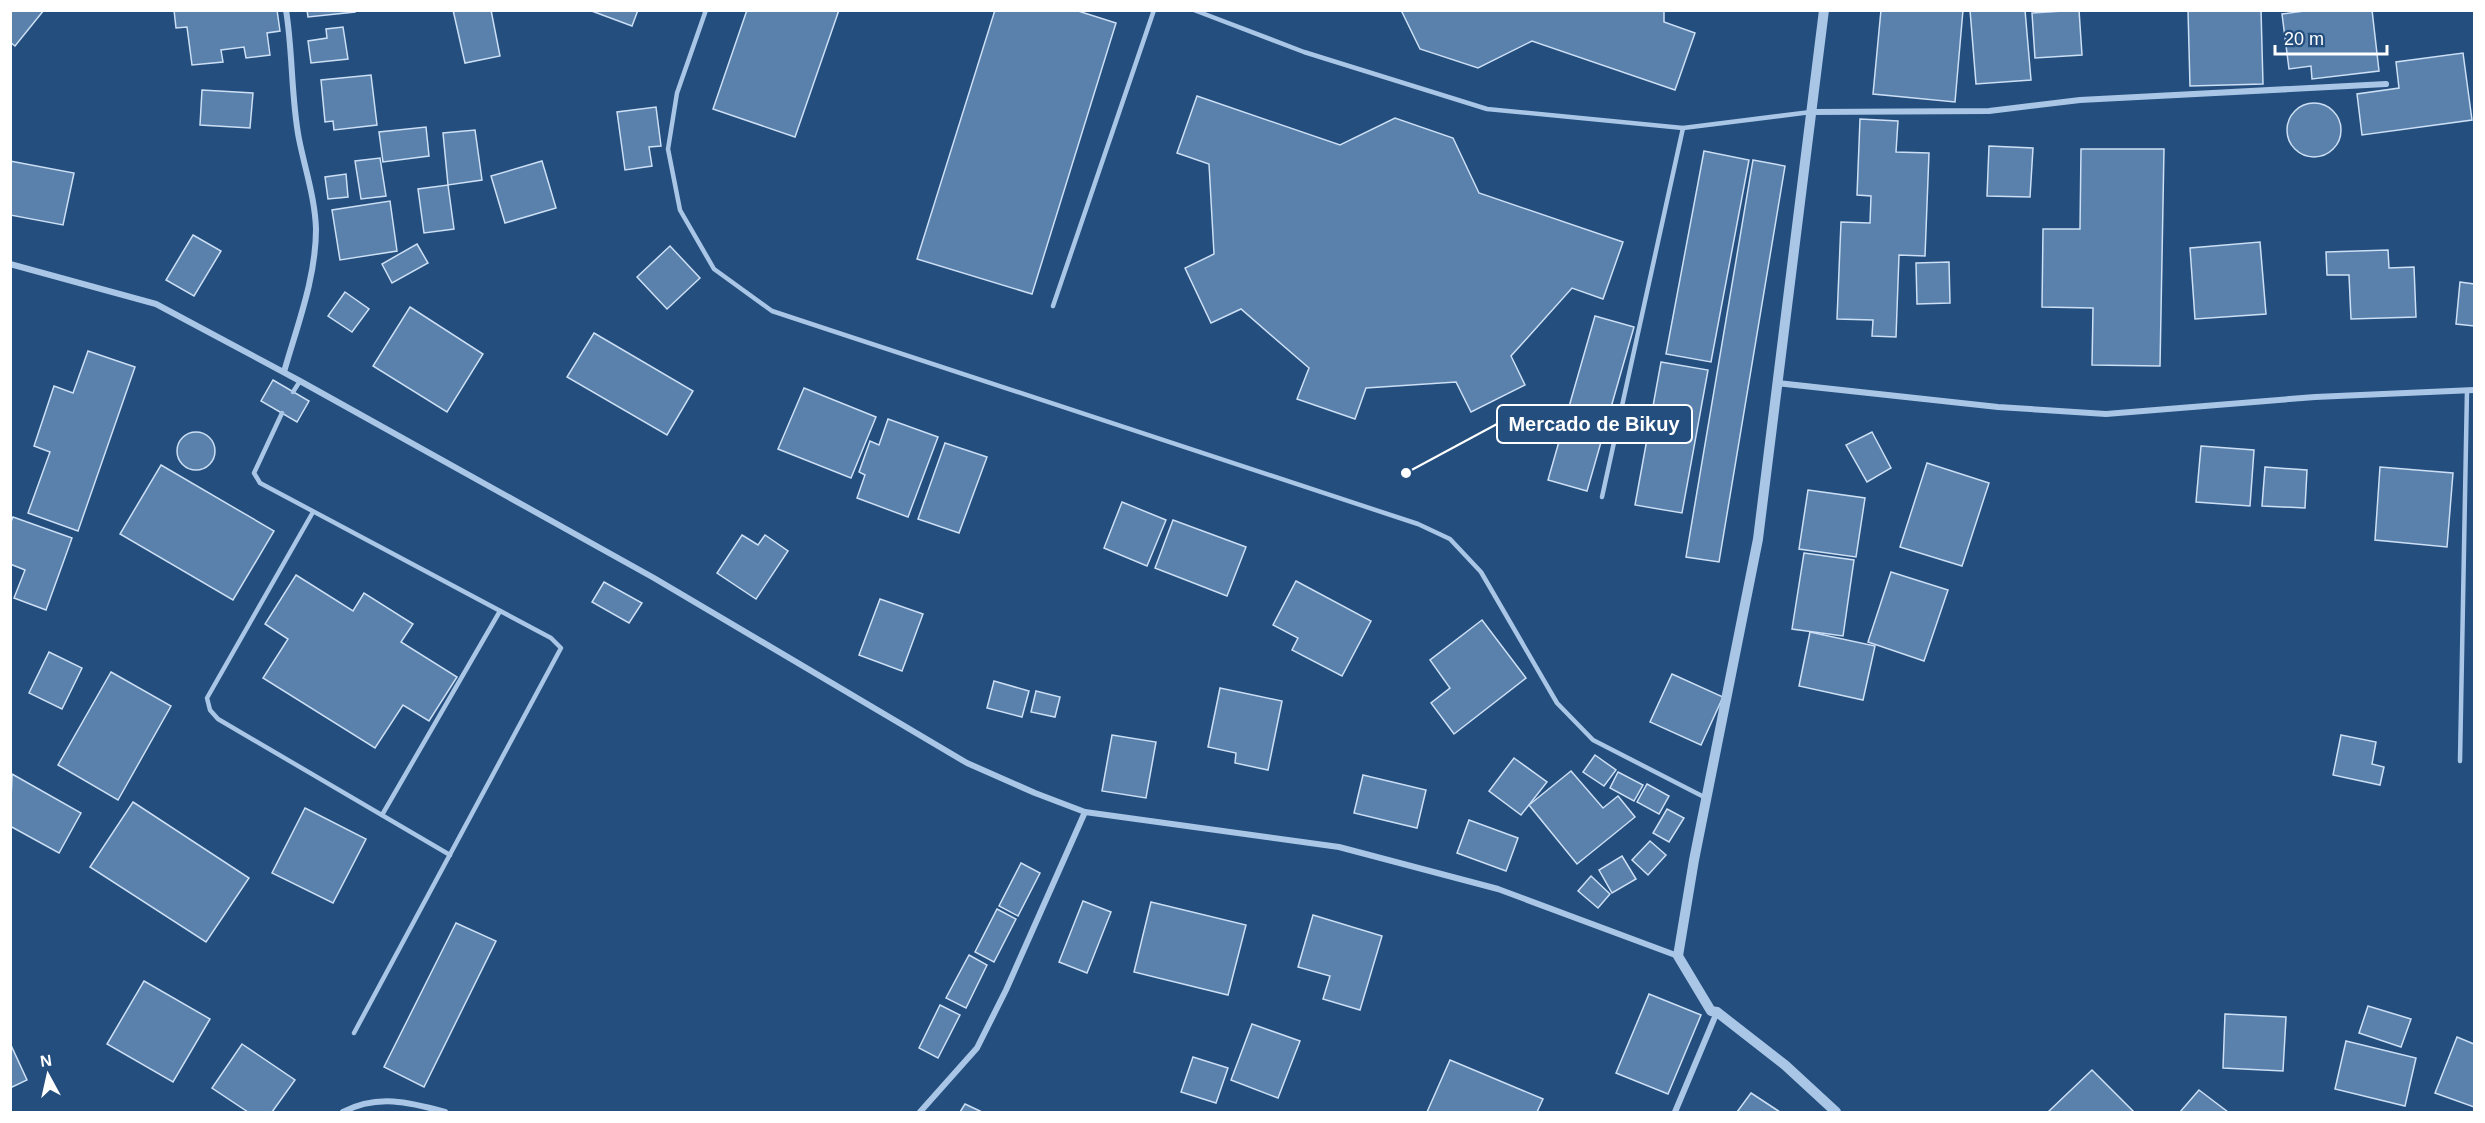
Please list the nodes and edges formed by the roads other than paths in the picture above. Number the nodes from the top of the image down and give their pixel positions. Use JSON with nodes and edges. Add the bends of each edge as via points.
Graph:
{"nodes":[{"id":1,"x":286,"y":10,"type":"edge"},
{"id":2,"x":706,"y":10,"type":"edge"},
{"id":3,"x":1154,"y":10,"type":"edge"},
{"id":4,"x":1194,"y":10,"type":"edge"},
{"id":5,"x":1824,"y":10,"type":"edge"},
{"id":6,"x":2386,"y":84,"type":"dead end"},
{"id":7,"x":1811,"y":112,"type":"junction"},
{"id":8,"x":1683,"y":128,"type":"junction"},
{"id":9,"x":10,"y":264,"type":"edge"},
{"id":10,"x":1053,"y":306,"type":"dead end"},
{"id":11,"x":284,"y":372,"type":"junction"},
{"id":12,"x":300,"y":381,"type":"junction"},
{"id":13,"x":1777,"y":383,"type":"junction"},
{"id":14,"x":2471,"y":390,"type":"edge"},
{"id":15,"x":293,"y":392,"type":"dead end"},
{"id":16,"x":282,"y":413,"type":"dead end"},
{"id":17,"x":1602,"y":496,"type":"dead end"},
{"id":18,"x":313,"y":512,"type":"junction"},
{"id":19,"x":500,"y":611,"type":"junction"},
{"id":20,"x":2460,"y":761,"type":"dead end"},
{"id":21,"x":1706,"y":798,"type":"junction"},
{"id":22,"x":1085,"y":812,"type":"junction"},
{"id":23,"x":382,"y":815,"type":"junction"},
{"id":24,"x":450,"y":855,"type":"junction"},
{"id":25,"x":1678,"y":957,"type":"junction"},
{"id":26,"x":1717,"y":1012,"type":"junction"},
{"id":27,"x":354,"y":1033,"type":"dead end"},
{"id":28,"x":343,"y":1113,"type":"edge"},
{"id":29,"x":445,"y":1113,"type":"edge"},
{"id":30,"x":920,"y":1113,"type":"edge"},
{"id":31,"x":1675,"y":1113,"type":"edge"},
{"id":32,"x":1836,"y":1113,"type":"edge"}],
"edges":[{"from":1,"to":11,"type":"street","via":[[298,137],[310,182],[316,229],[311,278]]},
{"from":2,"to":21,"type":"lane","via":[[677,93],[668,148],[680,210],[714,269],[772,311],[1418,524],[1450,539],[1481,572],[1557,703],[1593,740]]},
{"from":3,"to":10,"type":"lane"},
{"from":4,"to":8,"type":"lane","via":[[1304,52],[1487,109]]},
{"from":5,"to":7,"type":"street"},
{"from":6,"to":7,"type":"street","via":[[2079,99],[1989,111]]},
{"from":7,"to":8,"type":"lane"},
{"from":7,"to":13,"type":"street"},
{"from":8,"to":17,"type":"lane"},
{"from":9,"to":11,"type":"street","via":[[156,304]]},
{"from":11,"to":12,"type":"street"},
{"from":12,"to":15,"type":"lane"},
{"from":12,"to":22,"type":"street","via":[[654,578],[967,763]]},
{"from":13,"to":14,"type":"street","via":[[1998,407],[2106,414],[2315,397]]},
{"from":13,"to":21,"type":"street","via":[[1758,539]]},
{"from":14,"to":20,"type":"lane"},
{"from":16,"to":18,"type":"lane","via":[[254,473],[260,483]]},
{"from":18,"to":19,"type":"lane"},
{"from":18,"to":23,"type":"lane","via":[[207,698],[218,719]]},
{"from":19,"to":23,"type":"lane"},
{"from":19,"to":24,"type":"lane","via":[[551,638],[561,648]]},
{"from":21,"to":25,"type":"street"},
{"from":22,"to":25,"type":"street","via":[[1340,847],[1498,889]]},
{"from":22,"to":30,"type":"street","via":[[977,1048]]},
{"from":23,"to":24,"type":"lane"},
{"from":24,"to":27,"type":"lane"},
{"from":25,"to":26,"type":"street","via":[[1711,1011]]},
{"from":26,"to":31,"type":"street"},
{"from":26,"to":32,"type":"street","via":[[1785,1065]]},
{"from":28,"to":29,"type":"street","via":[[354,1106],[386,1099]]}]}
